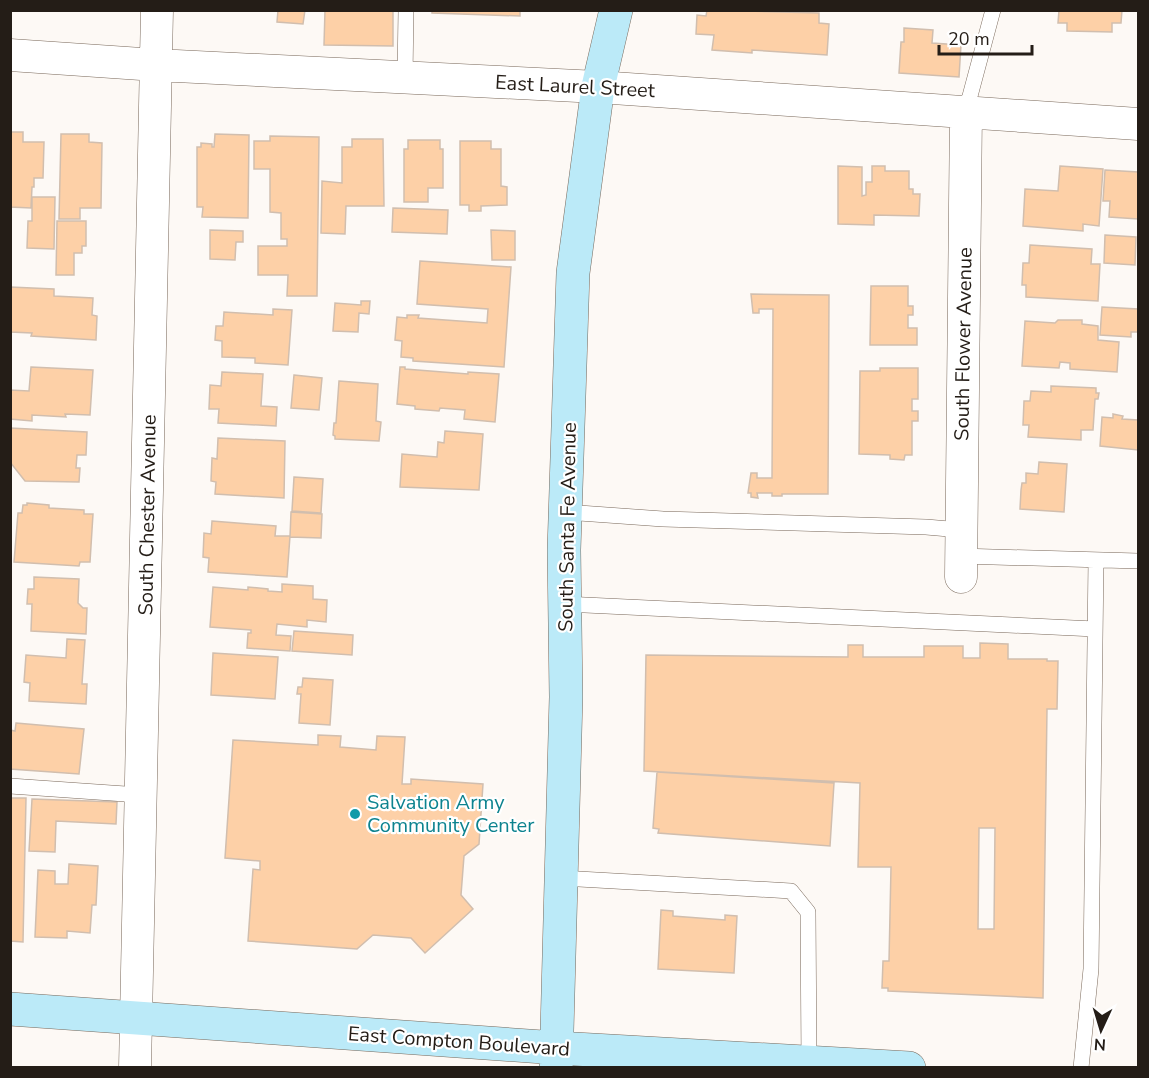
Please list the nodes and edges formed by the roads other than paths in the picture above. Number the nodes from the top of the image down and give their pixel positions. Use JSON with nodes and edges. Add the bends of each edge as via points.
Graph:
{"nodes":[{"id":1,"x":157,"y":10,"type":"edge"},
{"id":2,"x":406,"y":10,"type":"edge"},
{"id":3,"x":616,"y":10,"type":"edge"},
{"id":4,"x":993,"y":10,"type":"edge"},
{"id":5,"x":10,"y":55,"type":"edge"},
{"id":6,"x":156,"y":64,"type":"junction"},
{"id":7,"x":405,"y":77,"type":"junction"},
{"id":8,"x":598,"y":87,"type":"junction"},
{"id":9,"x":966,"y":111,"type":"junction"},
{"id":10,"x":1138,"y":124,"type":"edge"},
{"id":11,"x":565,"y":512,"type":"junction"},
{"id":12,"x":960,"y":554,"type":"junction"},
{"id":13,"x":1096,"y":560,"type":"junction"},
{"id":14,"x":1138,"y":561,"type":"edge"},
{"id":15,"x":564,"y":604,"type":"junction"},
{"id":16,"x":1095,"y":629,"type":"junction"},
{"id":17,"x":10,"y":786,"type":"edge"},
{"id":18,"x":141,"y":795,"type":"junction"},
{"id":19,"x":561,"y":878,"type":"junction"},
{"id":20,"x":10,"y":1009,"type":"edge"},
{"id":21,"x":136,"y":1019,"type":"junction"},
{"id":22,"x":556,"y":1058,"type":"edge"},
{"id":23,"x":809,"y":1062,"type":"junction"},
{"id":24,"x":135,"y":1068,"type":"edge"},
{"id":25,"x":909,"y":1068,"type":"edge"},
{"id":26,"x":1081,"y":1068,"type":"edge"}],
"edges":[{"from":1,"to":6,"type":"street","name":"South Chester Avenue"},
{"from":2,"to":7,"type":"lane"},
{"from":3,"to":8,"type":"main road","name":"South Santa Fe Avenue"},
{"from":4,"to":9,"type":"lane"},
{"from":5,"to":6,"type":"street","name":"East Laurel Street"},
{"from":6,"to":7,"type":"street","name":"East Laurel Street"},
{"from":6,"to":18,"type":"street","name":"South Chester Avenue"},
{"from":7,"to":8,"type":"street","name":"East Laurel Street"},
{"from":8,"to":9,"type":"street","name":"East Laurel Street"},
{"from":8,"to":11,"type":"main road","name":"South Santa Fe Avenue","via":[[573,273]]},
{"from":9,"to":10,"type":"street","name":"East Laurel Street"},
{"from":9,"to":12,"type":"street","name":"South Flower Avenue"},
{"from":11,"to":12,"type":"lane","via":[[926,527]]},
{"from":11,"to":15,"type":"main road","name":"South Santa Fe Avenue"},
{"from":12,"to":13,"type":"lane"},
{"from":13,"to":14,"type":"lane"},
{"from":13,"to":16,"type":"lane"},
{"from":15,"to":16,"type":"lane"},
{"from":15,"to":19,"type":"main road","name":"South Santa Fe Avenue","via":[[566,697]]},
{"from":16,"to":26,"type":"lane","via":[[1091,969]]},
{"from":17,"to":18,"type":"lane"},
{"from":18,"to":21,"type":"street","name":"South Chester Avenue"},
{"from":19,"to":22,"type":"main road","name":"South Santa Fe Avenue"},
{"from":19,"to":23,"type":"lane","via":[[791,891],[808,912]]},
{"from":20,"to":21,"type":"main road","name":"East Compton Boulevard"},
{"from":21,"to":22,"type":"main road","name":"East Compton Boulevard"},
{"from":21,"to":24,"type":"street","name":"South Chester Avenue"},
{"from":22,"to":23,"type":"main road","name":"East Compton Boulevard"},
{"from":23,"to":25,"type":"main road","name":"East Compton Boulevard"}]}
